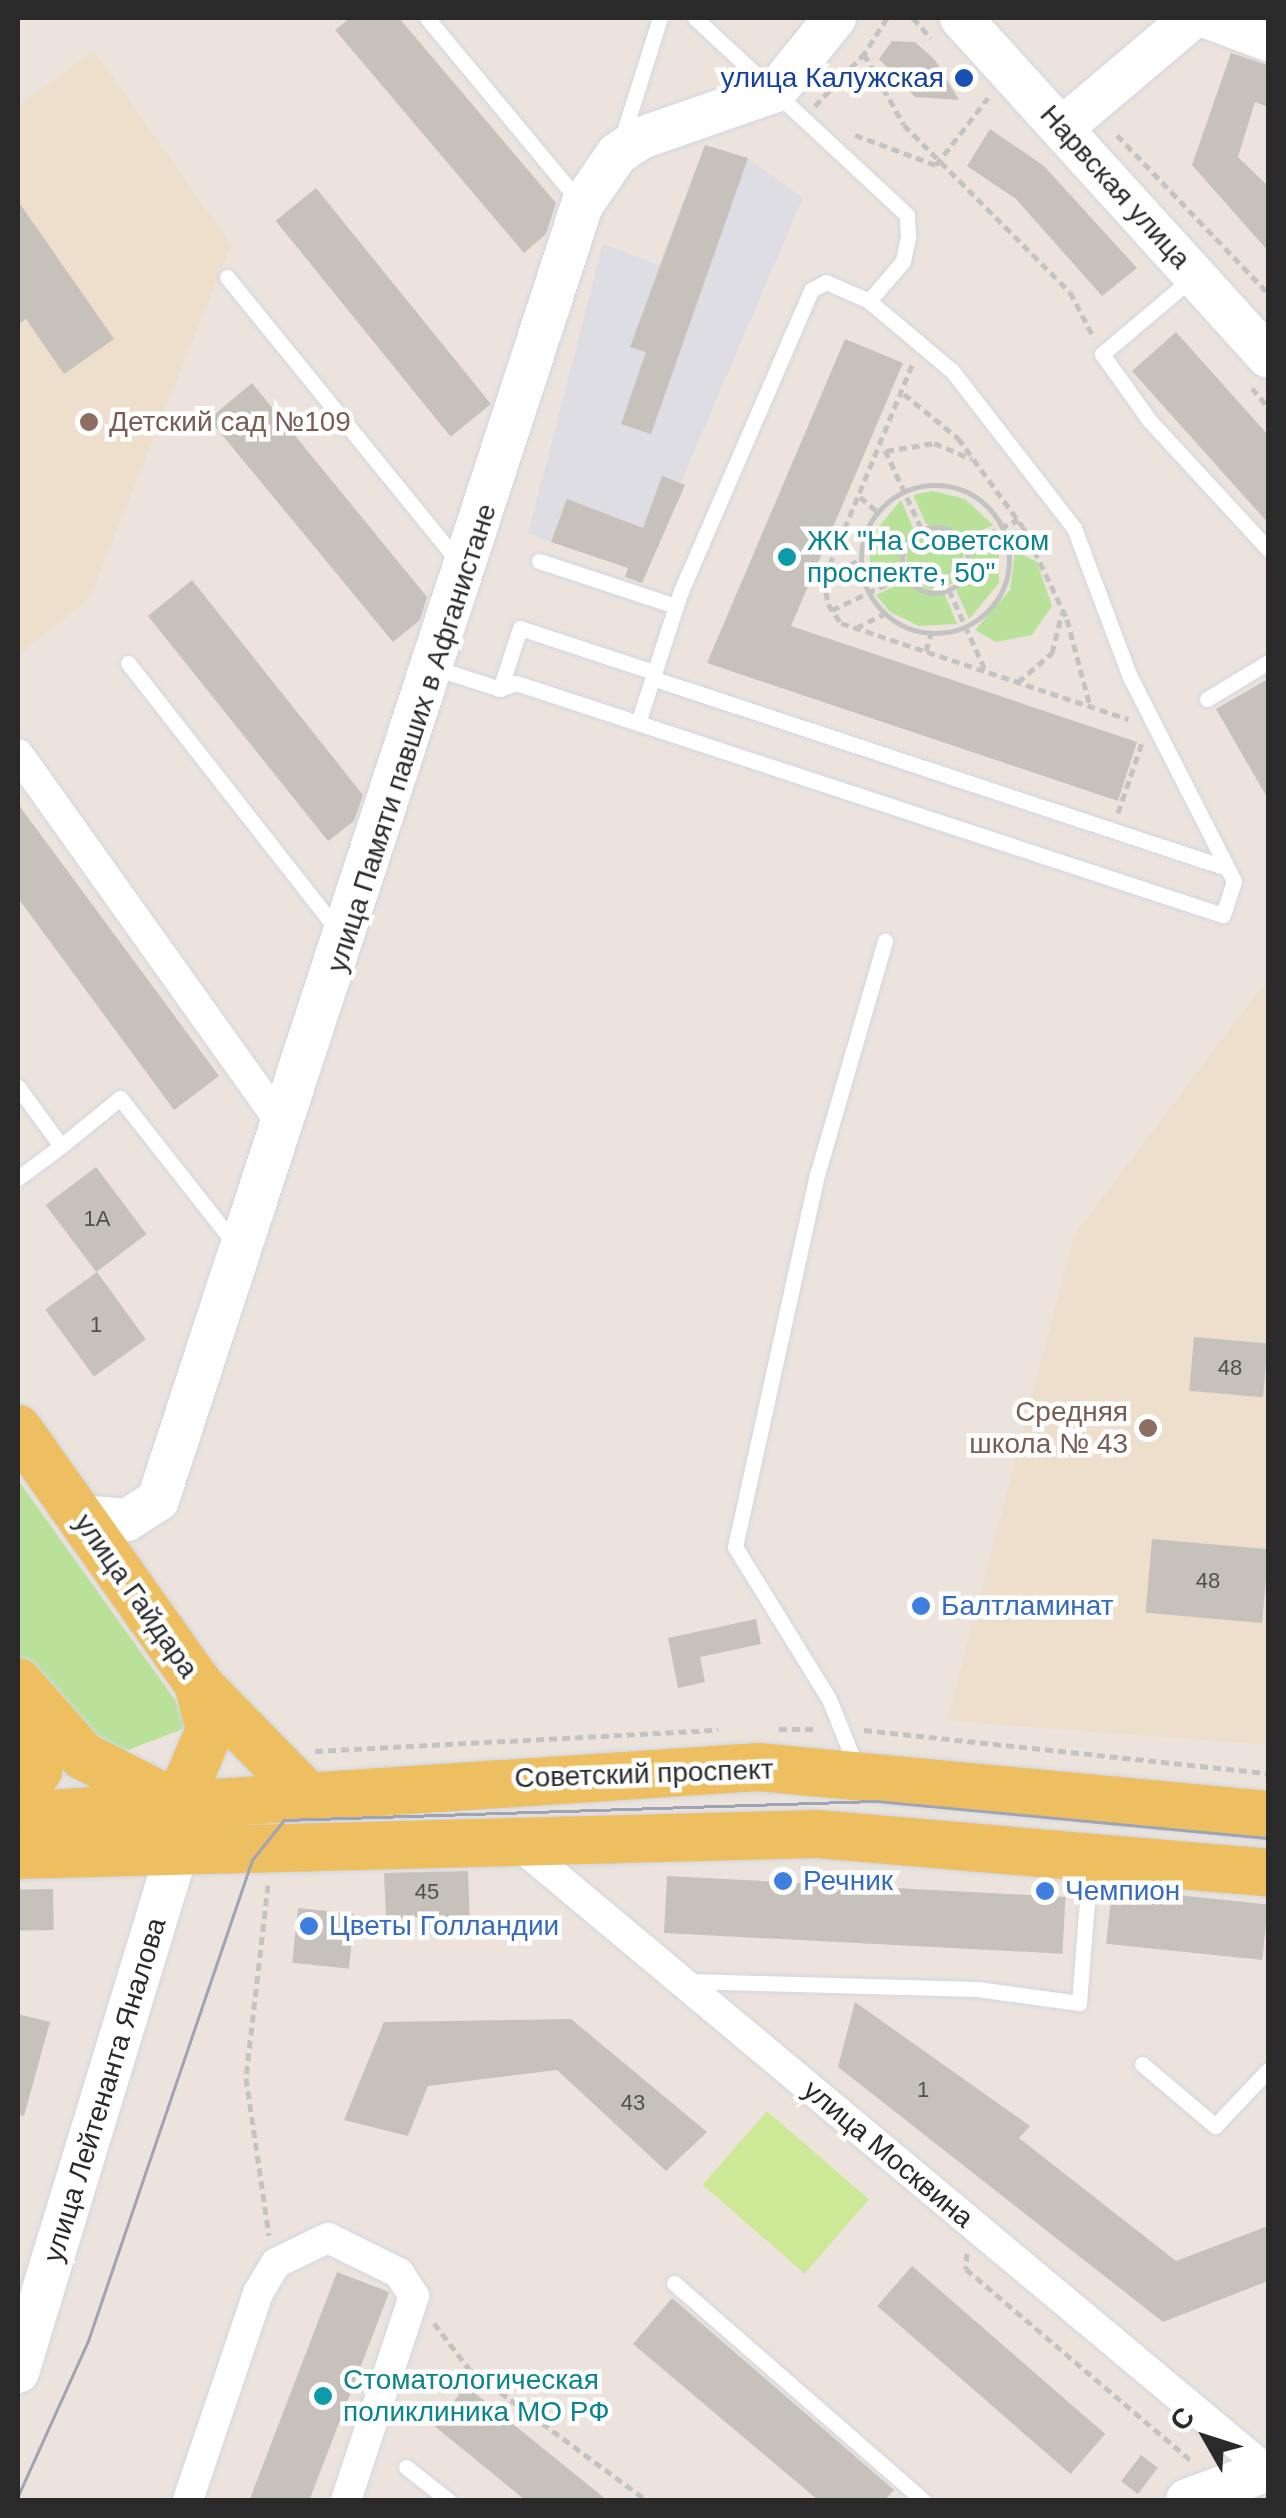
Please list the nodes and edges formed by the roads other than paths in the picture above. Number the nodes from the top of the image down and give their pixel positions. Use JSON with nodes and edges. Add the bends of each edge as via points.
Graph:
{"nodes":[{"id":1,"x":427,"y":18,"type":"edge"},
{"id":2,"x":660,"y":18,"type":"edge"},
{"id":3,"x":695,"y":18,"type":"edge"},
{"id":4,"x":835,"y":18,"type":"edge"},
{"id":5,"x":960,"y":18,"type":"edge"},
{"id":6,"x":1192,"y":18,"type":"edge"},
{"id":7,"x":1208,"y":18,"type":"edge"},
{"id":8,"x":1268,"y":40,"type":"edge"},
{"id":9,"x":794,"y":99,"type":"junction"},
{"id":10,"x":1062,"y":128,"type":"junction"},
{"id":11,"x":617,"y":154,"type":"junction"},
{"id":12,"x":582,"y":205,"type":"junction"},
{"id":13,"x":1195,"y":276,"type":"junction"},
{"id":14,"x":227,"y":278,"type":"dead end"},
{"id":15,"x":869,"y":301,"type":"junction"},
{"id":16,"x":1268,"y":356,"type":"edge"},
{"id":17,"x":1268,"y":549,"type":"edge"},
{"id":18,"x":539,"y":561,"type":"dead end"},
{"id":19,"x":466,"y":570,"type":"junction"},
{"id":20,"x":676,"y":606,"type":"junction"},
{"id":21,"x":1268,"y":662,"type":"edge"},
{"id":22,"x":128,"y":663,"type":"dead end"},
{"id":23,"x":435,"y":668,"type":"junction"},
{"id":24,"x":653,"y":675,"type":"junction"},
{"id":25,"x":500,"y":689,"type":"junction"},
{"id":26,"x":1208,"y":699,"type":"dead end"},
{"id":27,"x":638,"y":722,"type":"junction"},
{"id":28,"x":18,"y":754,"type":"edge"},
{"id":29,"x":1227,"y":868,"type":"junction"},
{"id":30,"x":885,"y":941,"type":"dead end"},
{"id":31,"x":347,"y":942,"type":"junction"},
{"id":32,"x":18,"y":1086,"type":"edge"},
{"id":33,"x":283,"y":1125,"type":"junction"},
{"id":34,"x":61,"y":1146,"type":"junction"},
{"id":35,"x":18,"y":1178,"type":"edge"},
{"id":36,"x":241,"y":1251,"type":"junction"},
{"id":37,"x":18,"y":1429,"type":"edge"},
{"id":38,"x":80,"y":1516,"type":"junction"},
{"id":39,"x":198,"y":1683,"type":"junction"},
{"id":40,"x":31,"y":1700,"type":"edge"},
{"id":41,"x":858,"y":1770,"type":"junction"},
{"id":42,"x":305,"y":1793,"type":"junction"},
{"id":43,"x":18,"y":1797,"type":"edge"},
{"id":44,"x":1268,"y":1815,"type":"edge"},
{"id":45,"x":18,"y":1816,"type":"edge"},
{"id":46,"x":176,"y":1825,"type":"junction"},
{"id":47,"x":508,"y":1837,"type":"junction"},
{"id":48,"x":18,"y":1855,"type":"edge"},
{"id":49,"x":1092,"y":1855,"type":"junction"},
{"id":50,"x":1268,"y":1873,"type":"edge"},
{"id":51,"x":680,"y":1980,"type":"junction"},
{"id":52,"x":1142,"y":2064,"type":"dead end"},
{"id":53,"x":1268,"y":2070,"type":"edge"},
{"id":54,"x":674,"y":2283,"type":"dead end"},
{"id":55,"x":18,"y":2372,"type":"edge"},
{"id":56,"x":406,"y":2467,"type":"dead end"},
{"id":57,"x":1256,"y":2480,"type":"edge"},
{"id":58,"x":188,"y":2500,"type":"edge"},
{"id":59,"x":346,"y":2500,"type":"edge"},
{"id":60,"x":448,"y":2500,"type":"edge"},
{"id":61,"x":924,"y":2500,"type":"edge"},
{"id":62,"x":1187,"y":2500,"type":"edge"}],
"edges":[{"from":1,"to":12,"type":"lane"},
{"from":2,"to":11,"type":"lane"},
{"from":3,"to":9,"type":"lane"},
{"from":4,"to":9,"type":"street"},
{"from":5,"to":10,"type":"street","name":"Нарвская улица"},
{"from":6,"to":10,"type":"street"},
{"from":7,"to":8,"type":"street"},
{"from":9,"to":11,"type":"street"},
{"from":9,"to":15,"type":"lane","via":[[906,216],[904,261]]},
{"from":10,"to":13,"type":"street","name":"Нарвская улица"},
{"from":11,"to":12,"type":"street","name":"улица Памяти павших в Афганистане"},
{"from":12,"to":19,"type":"street","name":"улица Памяти павших в Афганистане"},
{"from":13,"to":16,"type":"street","name":"Нарвская улица"},
{"from":13,"to":17,"type":"lane","via":[[1102,354],[1149,420]]},
{"from":14,"to":19,"type":"lane"},
{"from":15,"to":20,"type":"lane","via":[[826,282],[811,290]]},
{"from":15,"to":29,"type":"lane","via":[[1008,434],[1074,528],[1130,678]]},
{"from":18,"to":20,"type":"lane"},
{"from":19,"to":23,"type":"street","name":"улица Памяти павших в Афганистане"},
{"from":20,"to":24,"type":"lane"},
{"from":21,"to":26,"type":"lane"},
{"from":22,"to":31,"type":"lane"},
{"from":23,"to":25,"type":"lane"},
{"from":23,"to":31,"type":"street","name":"улица Памяти павших в Афганистане"},
{"from":24,"to":25,"type":"lane","via":[[520,628]]},
{"from":24,"to":27,"type":"lane"},
{"from":24,"to":29,"type":"lane"},
{"from":25,"to":27,"type":"lane","via":[[516,683]]},
{"from":27,"to":29,"type":"lane","via":[[1222,916],[1234,881]]},
{"from":28,"to":33,"type":"street"},
{"from":30,"to":41,"type":"lane","via":[[818,1175],[735,1547],[829,1699]]},
{"from":31,"to":33,"type":"street","name":"улица Памяти павших в Афганистане"},
{"from":32,"to":34,"type":"lane"},
{"from":33,"to":36,"type":"street","name":"улица Памяти павших в Афганистане"},
{"from":34,"to":35,"type":"lane"},
{"from":34,"to":36,"type":"lane","via":[[120,1098]]},
{"from":36,"to":38,"type":"street","name":"улица Памяти павших в Афганистане","via":[[158,1500],[128,1520]]},
{"from":37,"to":38,"type":"main road","name":"улица Гайдара"},
{"from":38,"to":39,"type":"main road","name":"улица Гайдара"},
{"from":39,"to":42,"type":"main road"},
{"from":39,"to":46,"type":"main road","name":"улица Гайдара","via":[[210,1729]]},
{"from":40,"to":43,"type":"main road","via":[[38,1770]]},
{"from":40,"to":46,"type":"main road","via":[[83,1756]]},
{"from":41,"to":42,"type":"main road","name":"Советский проспект","via":[[673,1768]]},
{"from":41,"to":44,"type":"main road","name":"Советский проспект"},
{"from":42,"to":46,"type":"main road","name":"Советский проспект"},
{"from":45,"to":46,"type":"main road","name":"Советский проспект"},
{"from":46,"to":47,"type":"main road","name":"Советский проспект"},
{"from":46,"to":48,"type":"main road","name":"Советский проспект"},
{"from":46,"to":55,"type":"street","name":"улица Лейтенанта Яналова"},
{"from":47,"to":49,"type":"main road","name":"Советский проспект","via":[[853,1836]]},
{"from":47,"to":51,"type":"street","name":"улица Москвина"},
{"from":49,"to":50,"type":"main road","name":"Советский проспект"},
{"from":49,"to":51,"type":"lane","via":[[1078,2002],[977,1989]]},
{"from":51,"to":57,"type":"street","name":"улица Москвина"},
{"from":52,"to":53,"type":"lane","via":[[1215,2126]]},
{"from":54,"to":61,"type":"lane"},
{"from":56,"to":60,"type":"lane"},
{"from":57,"to":62,"type":"street"},
{"from":58,"to":59,"type":"street","via":[[276,2264],[308,2243],[356,2244],[399,2273],[414,2296]]}]}
